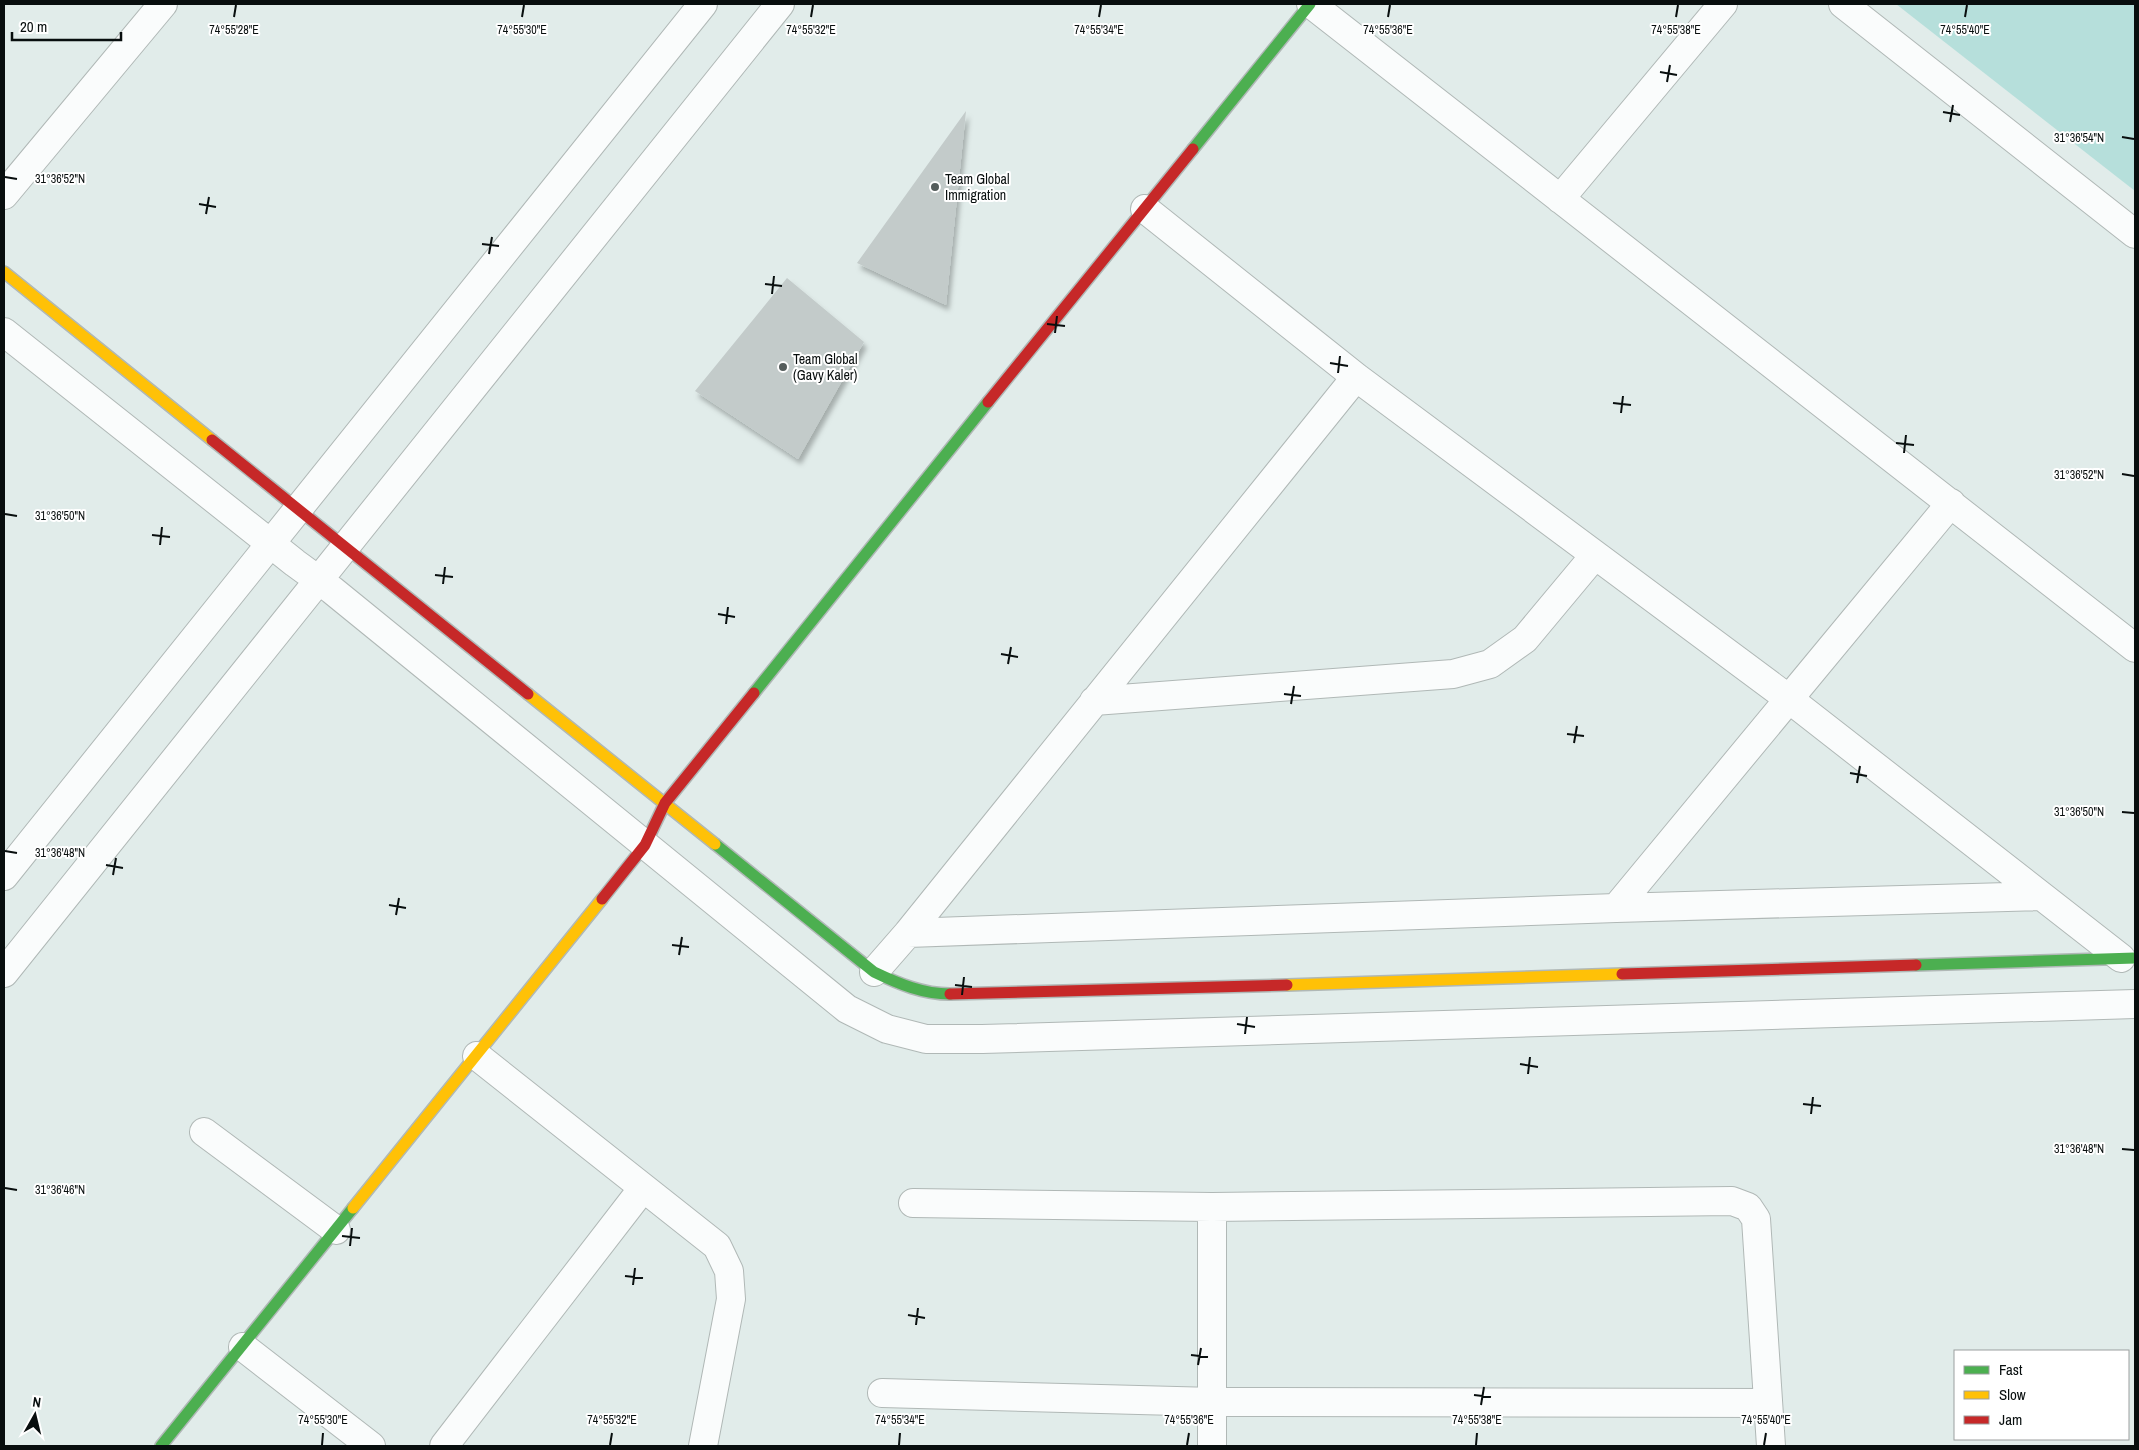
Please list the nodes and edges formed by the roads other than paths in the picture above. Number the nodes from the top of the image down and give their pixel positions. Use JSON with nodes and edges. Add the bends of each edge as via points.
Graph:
{"nodes":[{"id":1,"x":162,"y":4,"type":"edge"},
{"id":2,"x":703,"y":4,"type":"edge"},
{"id":3,"x":780,"y":4,"type":"edge"},
{"id":4,"x":1311,"y":4,"type":"edge"},
{"id":5,"x":1722,"y":4,"type":"edge"},
{"id":6,"x":1843,"y":4,"type":"edge"},
{"id":7,"x":4,"y":195,"type":"edge"},
{"id":8,"x":1560,"y":199,"type":"junction"},
{"id":9,"x":1145,"y":209,"type":"junction"},
{"id":10,"x":2134,"y":230,"type":"edge"},
{"id":11,"x":4,"y":272,"type":"edge"},
{"id":12,"x":4,"y":332,"type":"edge"},
{"id":13,"x":1356,"y":377,"type":"junction"},
{"id":14,"x":1951,"y":504,"type":"junction"},
{"id":15,"x":299,"y":508,"type":"junction"},
{"id":16,"x":270,"y":544,"type":"junction"},
{"id":17,"x":345,"y":547,"type":"junction"},
{"id":18,"x":1596,"y":555,"type":"junction"},
{"id":19,"x":319,"y":580,"type":"junction"},
{"id":20,"x":2135,"y":648,"type":"edge"},
{"id":21,"x":1789,"y":699,"type":"junction"},
{"id":22,"x":1094,"y":701,"type":"junction"},
{"id":23,"x":665,"y":803,"type":"junction"},
{"id":24,"x":645,"y":845,"type":"junction"},
{"id":25,"x":4,"y":876,"type":"edge"},
{"id":26,"x":2041,"y":896,"type":"junction"},
{"id":27,"x":1616,"y":908,"type":"junction"},
{"id":28,"x":908,"y":933,"type":"junction"},
{"id":29,"x":2128,"y":958,"type":"edge"},
{"id":30,"x":874,"y":972,"type":"junction"},
{"id":31,"x":4,"y":973,"type":"edge"},
{"id":32,"x":2135,"y":1004,"type":"edge"},
{"id":33,"x":477,"y":1056,"type":"junction"},
{"id":34,"x":204,"y":1132,"type":"dead end"},
{"id":35,"x":643,"y":1188,"type":"junction"},
{"id":36,"x":913,"y":1203,"type":"dead end"},
{"id":37,"x":1212,"y":1207,"type":"junction"},
{"id":38,"x":336,"y":1230,"type":"junction"},
{"id":39,"x":243,"y":1347,"type":"junction"},
{"id":40,"x":882,"y":1393,"type":"dead end"},
{"id":41,"x":1214,"y":1402,"type":"junction"},
{"id":42,"x":1767,"y":1403,"type":"junction"},
{"id":43,"x":161,"y":1446,"type":"edge"},
{"id":44,"x":371,"y":1446,"type":"edge"},
{"id":45,"x":444,"y":1446,"type":"edge"},
{"id":46,"x":703,"y":1446,"type":"edge"},
{"id":47,"x":1212,"y":1446,"type":"edge"},
{"id":48,"x":1771,"y":1446,"type":"edge"}],
"edges":[{"from":1,"to":7,"type":"street"},
{"from":2,"to":15,"type":"street"},
{"from":3,"to":17,"type":"street"},
{"from":4,"to":8,"type":"street"},
{"from":4,"to":9,"type":"street"},
{"from":5,"to":8,"type":"street"},
{"from":6,"to":10,"type":"street"},
{"from":8,"to":14,"type":"street"},
{"from":9,"to":13,"type":"street"},
{"from":9,"to":23,"type":"street"},
{"from":11,"to":15,"type":"street"},
{"from":12,"to":16,"type":"street"},
{"from":13,"to":18,"type":"street"},
{"from":13,"to":22,"type":"street"},
{"from":14,"to":20,"type":"street"},
{"from":14,"to":21,"type":"street"},
{"from":15,"to":16,"type":"street"},
{"from":15,"to":17,"type":"street"},
{"from":16,"to":19,"type":"street"},
{"from":16,"to":25,"type":"street"},
{"from":17,"to":19,"type":"street"},
{"from":17,"to":23,"type":"street"},
{"from":18,"to":21,"type":"street"},
{"from":18,"to":22,"type":"street","via":[[1526,639],[1490,664],[1452,674]]},
{"from":19,"to":24,"type":"street"},
{"from":19,"to":31,"type":"street"},
{"from":21,"to":26,"type":"street"},
{"from":21,"to":27,"type":"street"},
{"from":22,"to":28,"type":"street"},
{"from":23,"to":24,"type":"street"},
{"from":23,"to":30,"type":"street"},
{"from":24,"to":32,"type":"street","via":[[847,1009],[888,1030],[926,1039]]},
{"from":24,"to":33,"type":"street"},
{"from":26,"to":27,"type":"street"},
{"from":26,"to":29,"type":"street"},
{"from":27,"to":28,"type":"street"},
{"from":28,"to":30,"type":"street"},
{"from":29,"to":30,"type":"street","via":[[974,995],[934,994],[902,986]]},
{"from":33,"to":35,"type":"street"},
{"from":33,"to":38,"type":"street"},
{"from":34,"to":38,"type":"street"},
{"from":35,"to":45,"type":"street"},
{"from":35,"to":46,"type":"street","via":[[717,1246],[729,1271],[731,1299]]},
{"from":36,"to":37,"type":"street"},
{"from":37,"to":41,"type":"street"},
{"from":37,"to":42,"type":"street","via":[[1732,1201],[1748,1207],[1756,1220]]},
{"from":38,"to":39,"type":"street"},
{"from":39,"to":43,"type":"street"},
{"from":39,"to":44,"type":"street"},
{"from":40,"to":41,"type":"street"},
{"from":41,"to":42,"type":"street"},
{"from":41,"to":47,"type":"street"},
{"from":42,"to":48,"type":"street"}]}
